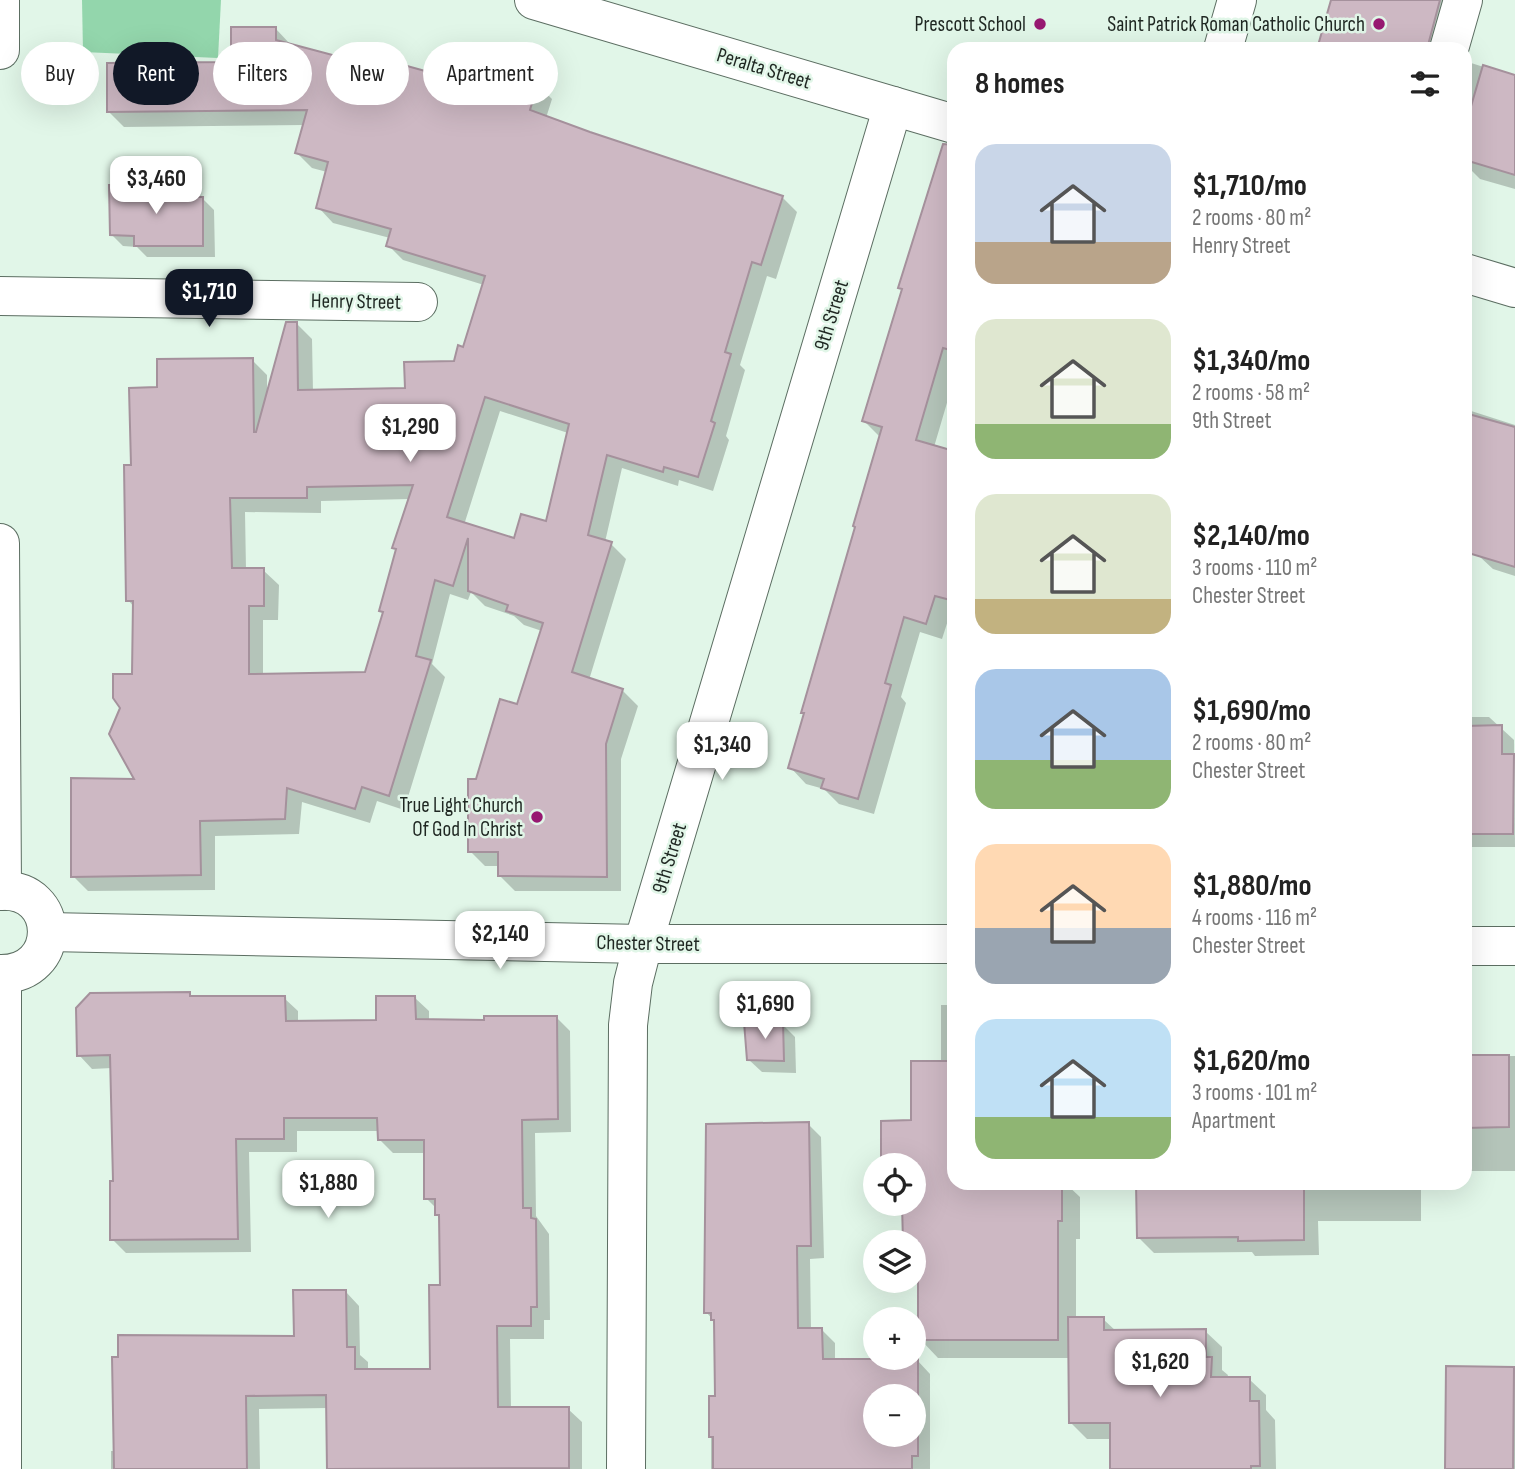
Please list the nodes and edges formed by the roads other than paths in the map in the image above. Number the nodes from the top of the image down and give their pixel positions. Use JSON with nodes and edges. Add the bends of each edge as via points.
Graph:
{"nodes":[{"id":1,"x":0,"y":0,"type":"edge"},
{"id":2,"x":534,"y":0,"type":"edge"},
{"id":3,"x":1237,"y":0,"type":"edge"},
{"id":4,"x":1463,"y":0,"type":"edge"},
{"id":5,"x":1225,"y":42,"type":"edge"},
{"id":6,"x":1451,"y":42,"type":"edge"},
{"id":7,"x":0,"y":50,"type":"edge"},
{"id":8,"x":893,"y":107,"type":"junction"},
{"id":9,"x":947,"y":122,"type":"edge"},
{"id":10,"x":1472,"y":275,"type":"edge"},
{"id":11,"x":1515,"y":288,"type":"edge"},
{"id":12,"x":0,"y":296,"type":"edge"},
{"id":13,"x":418,"y":302,"type":"dead end"},
{"id":14,"x":0,"y":543,"type":"edge"},
{"id":15,"x":1,"y":891,"type":"edge"},
{"id":16,"x":48,"y":932,"type":"junction"},
{"id":17,"x":643,"y":944,"type":"junction"},
{"id":18,"x":947,"y":944,"type":"edge"},
{"id":19,"x":1472,"y":946,"type":"edge"},
{"id":20,"x":1515,"y":946,"type":"edge"},
{"id":21,"x":1,"y":974,"type":"edge"},
{"id":22,"x":2,"y":1469,"type":"edge"},
{"id":23,"x":626,"y":1469,"type":"edge"}],
"edges":[{"from":1,"to":7,"type":"street"},
{"from":2,"to":8,"type":"street","name":"Peralta Street"},
{"from":3,"to":5,"type":"street"},
{"from":4,"to":6,"type":"street"},
{"from":8,"to":9,"type":"street","name":"Peralta Street"},
{"from":8,"to":17,"type":"street","name":"9th Street"},
{"from":10,"to":11,"type":"street"},
{"from":12,"to":13,"type":"street","name":"Henry Street"},
{"from":14,"to":15,"type":"street"},
{"from":15,"to":16,"type":"street","via":[[16,892],[39,906]]},
{"from":16,"to":17,"type":"street","name":"Chester Street"},
{"from":16,"to":21,"type":"street","via":[[39,958],[29,967]]},
{"from":17,"to":18,"type":"street","name":"Chester Street"},
{"from":17,"to":23,"type":"street","name":"9th Street","via":[[628,1025]]},
{"from":19,"to":20,"type":"street"},
{"from":21,"to":22,"type":"street"}]}
